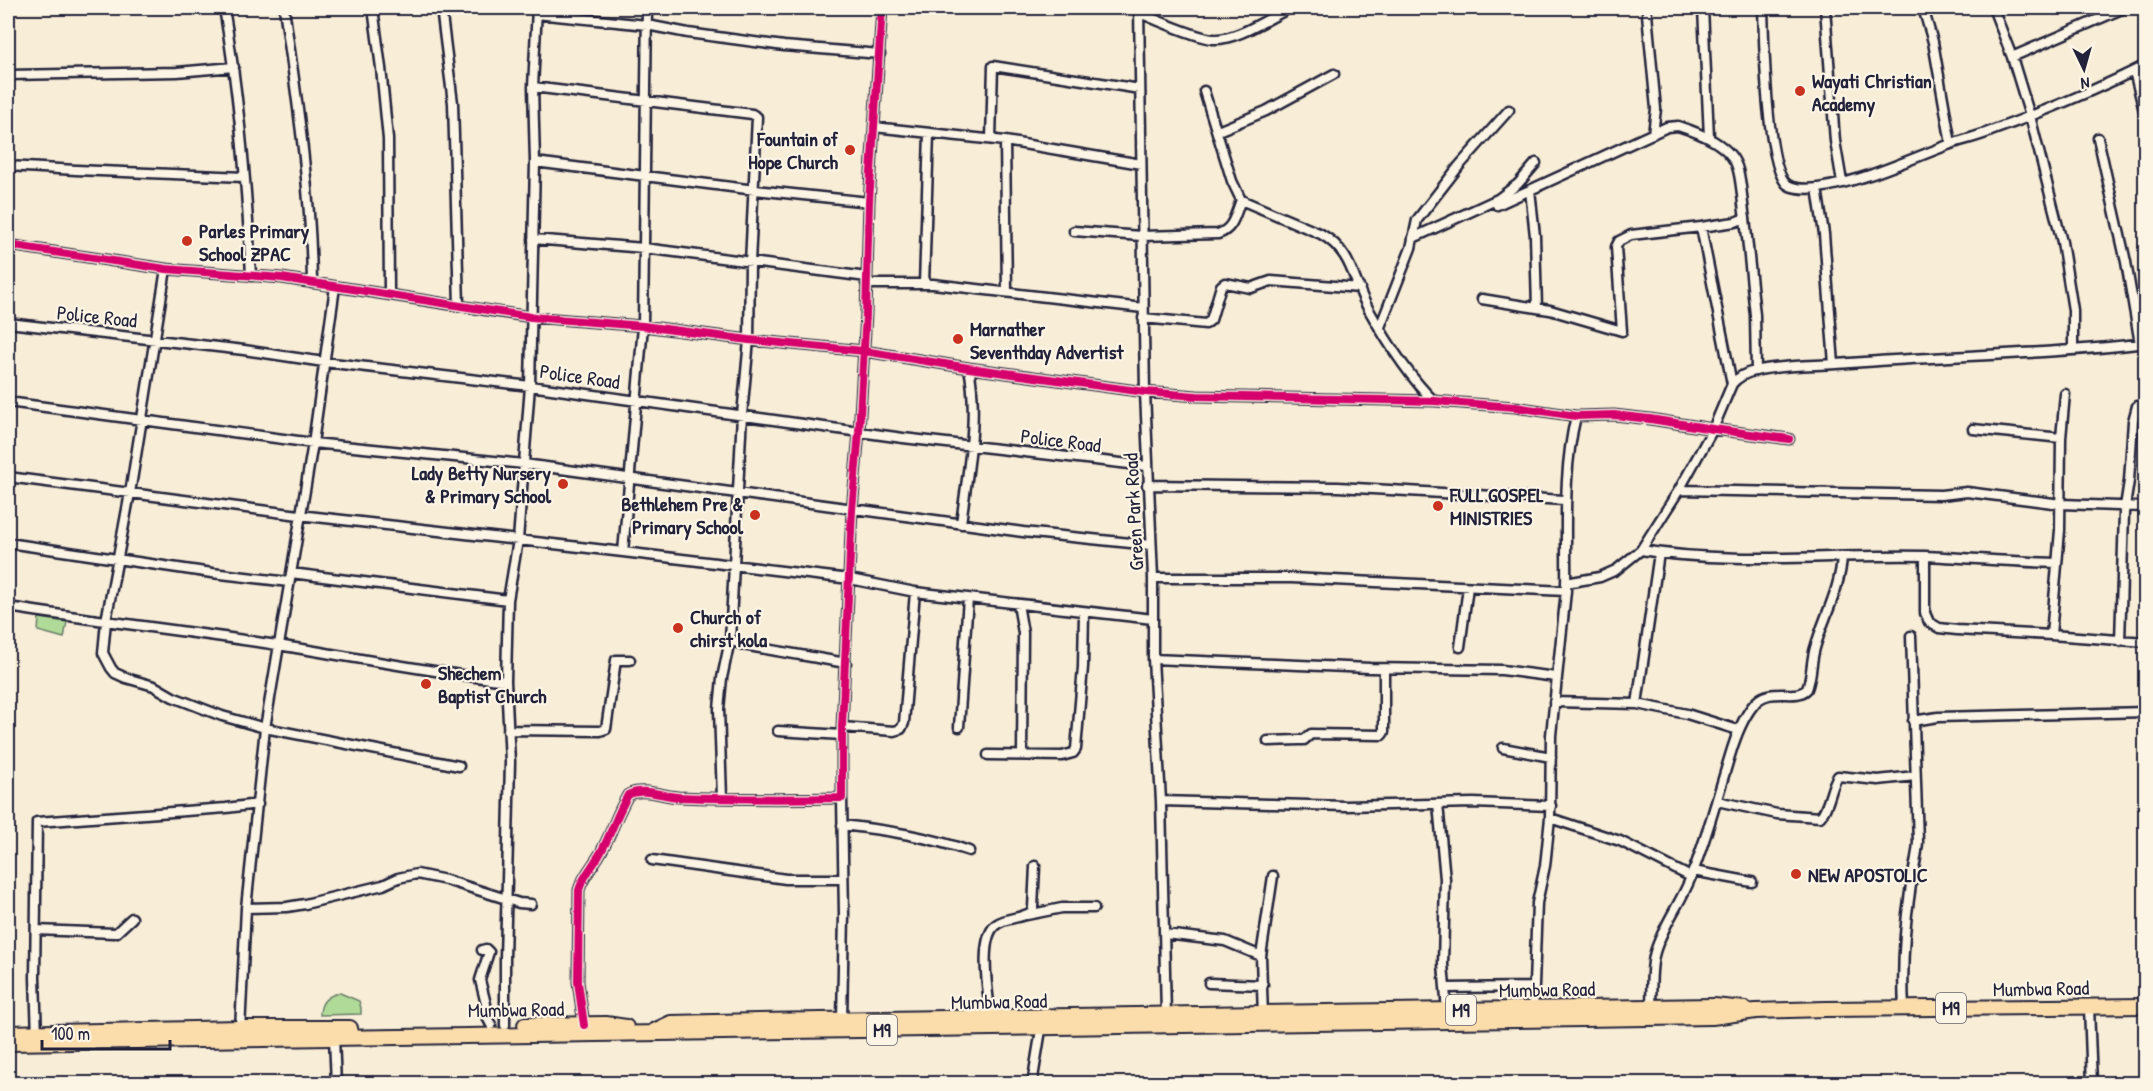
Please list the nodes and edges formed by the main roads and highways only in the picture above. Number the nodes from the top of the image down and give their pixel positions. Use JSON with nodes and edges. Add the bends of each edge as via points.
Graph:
{"nodes":[{"id":1,"x":2145,"y":1006,"type":"edge"},
{"id":2,"x":1756,"y":1011,"type":"junction"},
{"id":3,"x":1533,"y":1015,"type":"junction"},
{"id":4,"x":1264,"y":1018,"type":"junction"},
{"id":5,"x":1042,"y":1023,"type":"junction"},
{"id":6,"x":945,"y":1024,"type":"junction"},
{"id":7,"x":8,"y":1033,"type":"edge"},
{"id":8,"x":241,"y":1034,"type":"junction"},
{"id":9,"x":37,"y":1038,"type":"junction"},
{"id":10,"x":8,"y":1043,"type":"edge"}],
"edges":[{"from":1,"to":2,"type":"main road","name":"Mumbwa Road","number":"M9"},
{"from":2,"to":3,"type":"main road","name":"Mumbwa Road","number":"M9","via":[[1723,1017]]},
{"from":2,"to":3,"type":"main road","name":"Mumbwa Road","number":"M9","via":[[1723,1005],[1651,1006]]},
{"from":3,"to":4,"type":"main road","name":"Mumbwa Road","number":"M9"},
{"from":3,"to":4,"type":"main road","name":"Mumbwa Road","number":"M9","via":[[1447,1011]]},
{"from":4,"to":5,"type":"main road","name":"Mumbwa Road","number":"M9"},
{"from":4,"to":5,"type":"main road","name":"Mumbwa Road","number":"M9","via":[[1166,1015]]},
{"from":5,"to":6,"type":"main road","name":"Mumbwa Road","number":"M9"},
{"from":5,"to":6,"type":"main road","name":"Mumbwa Road","number":"M9","via":[[991,1018]]},
{"from":6,"to":8,"type":"main road","name":"Mumbwa Road","number":"M9","via":[[334,1038]]},
{"from":6,"to":8,"type":"main road","name":"Mumbwa Road","number":"M9","via":[[671,1023],[656,1031],[606,1024],[498,1025]]},
{"from":7,"to":9,"type":"main road","name":"Mumbwa Road","number":"M9"},
{"from":8,"to":9,"type":"main road","name":"Mumbwa Road","number":"M9"},
{"from":9,"to":10,"type":"main road","name":"Mumbwa Road","number":"M9"}]}
